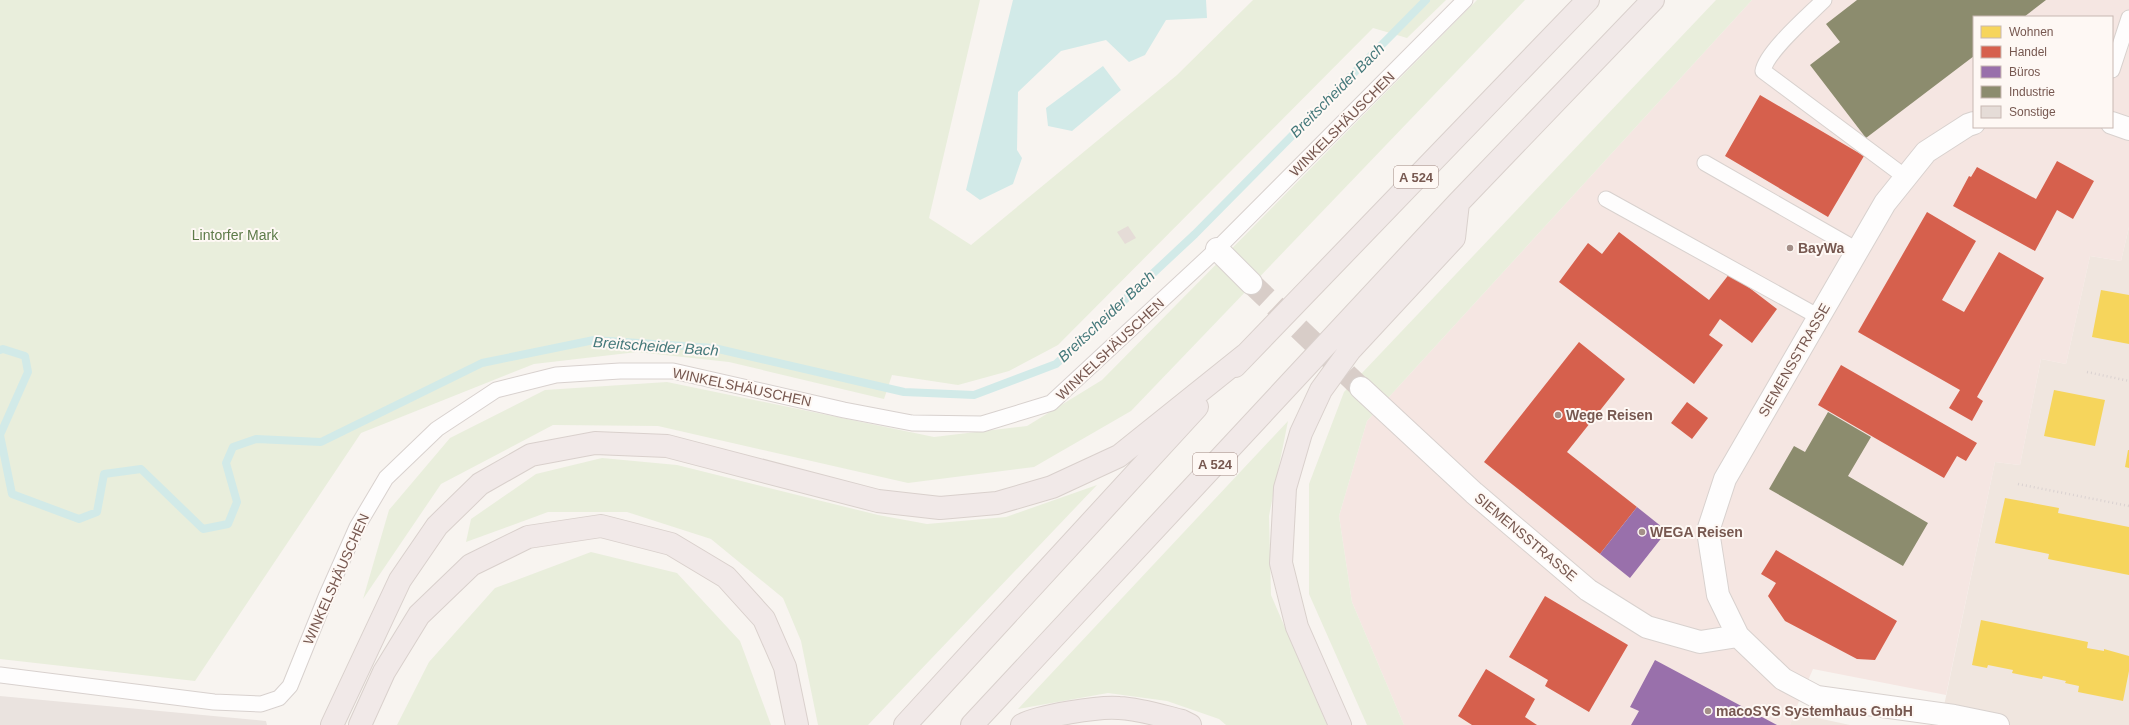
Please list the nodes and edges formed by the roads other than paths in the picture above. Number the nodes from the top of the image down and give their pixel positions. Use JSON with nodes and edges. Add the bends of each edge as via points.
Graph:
{"nodes":[{"id":1,"x":1465,"y":0,"type":"edge"},
{"id":2,"x":1588,"y":0,"type":"edge"},
{"id":3,"x":1653,"y":0,"type":"edge"},
{"id":4,"x":1824,"y":0,"type":"edge"},
{"id":5,"x":2129,"y":18,"type":"edge"},
{"id":6,"x":2113,"y":67,"type":"edge"},
{"id":7,"x":1973,"y":123,"type":"edge"},
{"id":8,"x":2113,"y":123,"type":"edge"},
{"id":9,"x":2129,"y":129,"type":"edge"},
{"id":10,"x":1705,"y":163,"type":"dead end"},
{"id":11,"x":1907,"y":178,"type":"junction"},
{"id":12,"x":1606,"y":199,"type":"dead end"},
{"id":13,"x":1458,"y":204,"type":"junction"},
{"id":14,"x":1218,"y":250,"type":"junction"},
{"id":15,"x":1858,"y":250,"type":"junction"},
{"id":16,"x":1251,"y":283,"type":"tunnel mouth"},
{"id":17,"x":1819,"y":317,"type":"junction"},
{"id":18,"x":1245,"y":355,"type":"junction"},
{"id":19,"x":1361,"y":388,"type":"tunnel mouth"},
{"id":20,"x":1738,"y":636,"type":"junction"},
{"id":21,"x":0,"y":675,"type":"edge"},
{"id":22,"x":332,"y":725,"type":"edge"},
{"id":23,"x":360,"y":725,"type":"edge"},
{"id":24,"x":797,"y":725,"type":"edge"},
{"id":25,"x":904,"y":725,"type":"edge"},
{"id":26,"x":972,"y":725,"type":"edge"},
{"id":27,"x":1022,"y":725,"type":"edge"},
{"id":28,"x":1190,"y":725,"type":"edge"},
{"id":29,"x":1340,"y":725,"type":"edge"},
{"id":30,"x":1998,"y":725,"type":"edge"}],
"edges":[{"from":1,"to":14,"type":"lane","name":"WINKELSHÄUSCHEN"},
{"from":2,"to":18,"type":"highway","number":"A 524"},
{"from":3,"to":13,"type":"highway","number":"A 524"},
{"from":4,"to":11,"type":"lane","via":[[1775,50],[1764,64],[1763,71]]},
{"from":5,"to":6,"type":"lane"},
{"from":7,"to":11,"type":"street","name":"SIEMENSSTRASSE","via":[[1926,152]]},
{"from":8,"to":9,"type":"street"},
{"from":10,"to":15,"type":"lane"},
{"from":11,"to":15,"type":"street","name":"SIEMENSSTRASSE","via":[[1885,202]]},
{"from":12,"to":17,"type":"lane"},
{"from":13,"to":26,"type":"highway","number":"A 524"},
{"from":13,"to":29,"type":"highway","via":[[1454,238],[1350,350],[1321,390],[1301,433],[1285,488],[1281,563],[1296,627]]},
{"from":14,"to":16,"type":"street"},
{"from":14,"to":21,"type":"lane","name":"WINKELSHÄUSCHEN","via":[[1052,403],[982,424],[912,423],[673,371],[556,375],[496,390],[437,429],[386,478],[357,527],[290,686],[279,698],[261,704],[214,702]]},
{"from":15,"to":17,"type":"street","name":"SIEMENSSTRASSE"},
{"from":17,"to":20,"type":"street","name":"SIEMENSSTRASSE","via":[[1725,478],[1708,532],[1718,595]]},
{"from":18,"to":22,"type":"highway","via":[[1119,456],[1052,487],[997,503],[940,508],[878,501],[667,446],[595,443],[531,455],[480,484],[437,526],[400,580]]},
{"from":18,"to":25,"type":"highway","number":"A 524"},
{"from":19,"to":20,"type":"street","name":"SIEMENSSTRASSE","via":[[1474,492],[1588,590],[1647,627],[1700,642]]},
{"from":20,"to":30,"type":"street","name":"SIEMENSSTRASSE","via":[[1783,679],[1817,697],[1954,716]]},
{"from":23,"to":24,"type":"highway","via":[[384,672],[419,616],[471,565],[528,537],[601,526],[671,544],[726,577],[764,618],[785,667]]},
{"from":27,"to":28,"type":"highway","via":[[1069,712],[1118,708],[1182,721]]}]}
